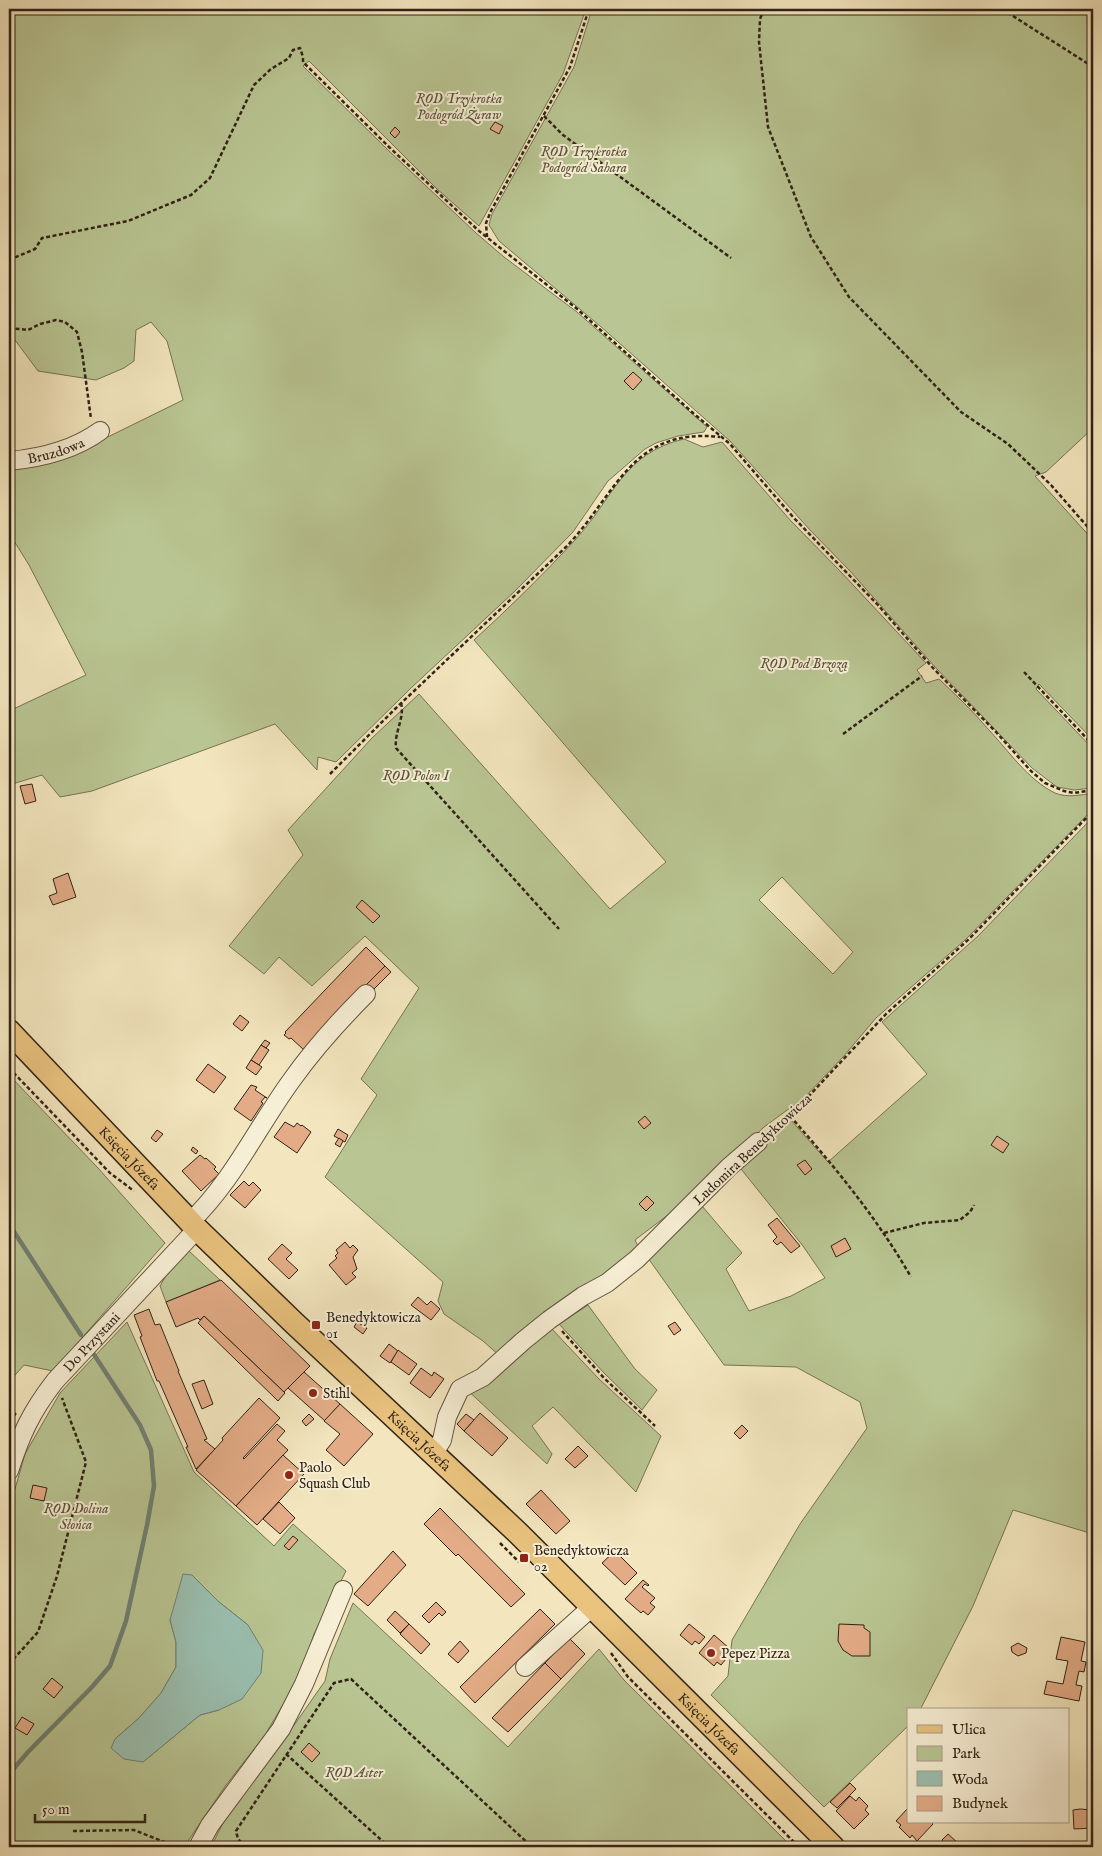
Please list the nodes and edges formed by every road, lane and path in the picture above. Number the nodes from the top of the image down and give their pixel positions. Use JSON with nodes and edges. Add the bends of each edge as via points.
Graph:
{"nodes":[{"id":1,"x":589,"y":9,"type":"edge"},
{"id":2,"x":764,"y":9,"type":"edge"},
{"id":3,"x":1002,"y":9,"type":"edge"},
{"id":4,"x":1093,"y":65,"type":"edge"},
{"id":5,"x":543,"y":115,"type":"junction"},
{"id":6,"x":487,"y":237,"type":"junction"},
{"id":7,"x":731,"y":258,"type":"dead end"},
{"id":8,"x":9,"y":260,"type":"edge"},
{"id":9,"x":9,"y":328,"type":"edge"},
{"id":10,"x":97,"y":433,"type":"joint"},
{"id":11,"x":721,"y":437,"type":"junction"},
{"id":12,"x":9,"y":461,"type":"edge"},
{"id":13,"x":1093,"y":533,"type":"edge"},
{"id":14,"x":1024,"y":672,"type":"dead end"},
{"id":15,"x":922,"y":676,"type":"dead end"},
{"id":16,"x":401,"y":703,"type":"junction"},
{"id":17,"x":843,"y":734,"type":"dead end"},
{"id":18,"x":1093,"y":745,"type":"edge"},
{"id":19,"x":330,"y":774,"type":"dead end"},
{"id":20,"x":1093,"y":790,"type":"edge"},
{"id":21,"x":1093,"y":811,"type":"edge"},
{"id":22,"x":559,"y":929,"type":"dead end"},
{"id":23,"x":366,"y":994,"type":"dead end"},
{"id":24,"x":9,"y":1031,"type":"edge"},
{"id":25,"x":9,"y":1068,"type":"edge"},
{"id":26,"x":790,"y":1116,"type":"junction"},
{"id":27,"x":758,"y":1142,"type":"joint"},
{"id":28,"x":134,"y":1192,"type":"dead end"},
{"id":29,"x":974,"y":1204,"type":"dead end"},
{"id":30,"x":194,"y":1225,"type":"junction"},
{"id":31,"x":884,"y":1233,"type":"junction"},
{"id":32,"x":911,"y":1277,"type":"dead end"},
{"id":33,"x":549,"y":1320,"type":"junction"},
{"id":34,"x":60,"y":1393,"type":"dead end"},
{"id":35,"x":655,"y":1426,"type":"dead end"},
{"id":36,"x":434,"y":1453,"type":"junction"},
{"id":37,"x":9,"y":1471,"type":"edge"},
{"id":38,"x":344,"y":1590,"type":"dead end"},
{"id":39,"x":593,"y":1606,"type":"junction"},
{"id":40,"x":609,"y":1650,"type":"dead end"},
{"id":41,"x":9,"y":1664,"type":"edge"},
{"id":42,"x":525,"y":1667,"type":"dead end"},
{"id":43,"x":282,"y":1752,"type":"dead end"},
{"id":44,"x":286,"y":1755,"type":"junction"},
{"id":45,"x":73,"y":1831,"type":"dead end"},
{"id":46,"x":177,"y":1847,"type":"edge"},
{"id":47,"x":198,"y":1847,"type":"edge"},
{"id":48,"x":246,"y":1847,"type":"edge"},
{"id":49,"x":388,"y":1847,"type":"edge"},
{"id":50,"x":532,"y":1847,"type":"edge"},
{"id":51,"x":799,"y":1847,"type":"edge"},
{"id":52,"x":833,"y":1847,"type":"edge"}],
"edges":[{"from":1,"to":5,"type":"path","via":[[570,67]]},
{"from":2,"to":13,"type":"path","via":[[759,42],[768,127],[811,237],[849,297],[961,412],[1008,444],[1051,484]]},
{"from":3,"to":4,"type":"path"},
{"from":5,"to":6,"type":"path","via":[[491,211],[486,223]]},
{"from":5,"to":7,"type":"path","via":[[563,135]]},
{"from":6,"to":8,"type":"path","via":[[422,179],[303,62],[298,47],[254,85],[210,178],[191,194],[128,221],[42,238],[35,249]]},
{"from":6,"to":11,"type":"path","via":[[576,308]]},
{"from":9,"to":10,"type":"path","via":[[28,330],[56,320],[65,322],[77,332]]},
{"from":10,"to":12,"type":"street","name":"Bruzdowa","via":[[44,456]]},
{"from":11,"to":16,"type":"path","via":[[695,434],[664,442],[648,451],[621,475],[566,547]]},
{"from":11,"to":20,"type":"path","via":[[1031,771],[1045,783],[1064,791]]},
{"from":14,"to":18,"type":"path"},
{"from":15,"to":17,"type":"path"},
{"from":16,"to":19,"type":"path"},
{"from":16,"to":22,"type":"path","via":[[403,709],[395,739],[396,748]]},
{"from":21,"to":26,"type":"path","name":"Ludomira Benedyktowicza","via":[[969,939],[886,1014]]},
{"from":23,"to":30,"type":"street","name":"Do Przystani","via":[[291,1081]]},
{"from":24,"to":30,"type":"main road","name":"Księcia Józefa"},
{"from":25,"to":28,"type":"path","via":[[110,1173]]},
{"from":26,"to":27,"type":"path","name":"Ludomira Benedyktowicza"},
{"from":26,"to":31,"type":"path"},
{"from":27,"to":33,"type":"street","name":"Ludomira Benedyktowicza","via":[[637,1259],[607,1283]]},
{"from":29,"to":31,"type":"path","via":[[960,1220],[924,1223]]},
{"from":30,"to":36,"type":"main road","name":"Księcia Józefa"},
{"from":30,"to":37,"type":"street","name":"Do Przystani","via":[[50,1388],[26,1425]]},
{"from":31,"to":32,"type":"path"},
{"from":33,"to":35,"type":"path"},
{"from":33,"to":36,"type":"street","name":"Ludomira Benedyktowicza","via":[[483,1377],[460,1389],[447,1417],[442,1440]]},
{"from":34,"to":41,"type":"path","via":[[86,1462],[57,1576],[38,1632]]},
{"from":36,"to":39,"type":"main road","name":"Księcia Józefa"},
{"from":38,"to":47,"type":"street","via":[[281,1729],[210,1825]]},
{"from":39,"to":42,"type":"street"},
{"from":39,"to":52,"type":"main road","name":"Księcia Józefa"},
{"from":40,"to":51,"type":"path","via":[[628,1677]]},
{"from":43,"to":44,"type":"path"},
{"from":44,"to":48,"type":"path","via":[[236,1831],[238,1840]]},
{"from":44,"to":49,"type":"path"},
{"from":44,"to":50,"type":"path","via":[[334,1683],[351,1679]]},
{"from":45,"to":46,"type":"path","via":[[134,1830]]}]}
